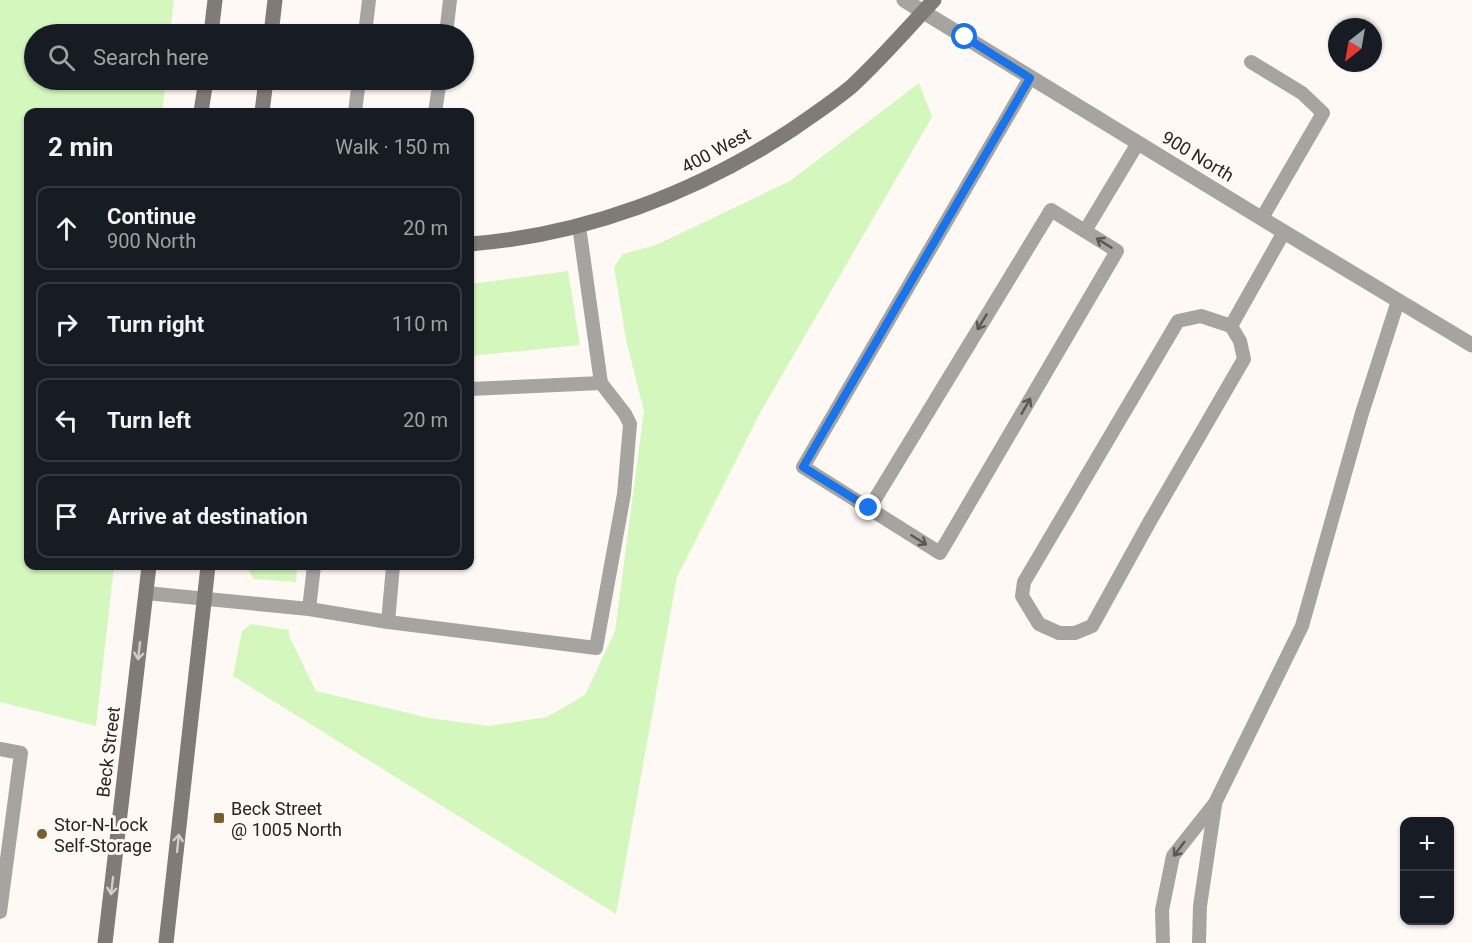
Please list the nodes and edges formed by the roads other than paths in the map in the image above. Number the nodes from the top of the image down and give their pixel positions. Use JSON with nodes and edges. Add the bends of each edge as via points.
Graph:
{"nodes":[{"id":1,"x":215,"y":0,"type":"edge"},
{"id":2,"x":275,"y":0,"type":"edge"},
{"id":3,"x":369,"y":0,"type":"edge"},
{"id":4,"x":450,"y":0,"type":"edge"},
{"id":5,"x":904,"y":0,"type":"edge"},
{"id":6,"x":928,"y":6,"type":"edge"},
{"id":7,"x":212,"y":24,"type":"edge"},
{"id":8,"x":272,"y":24,"type":"edge"},
{"id":9,"x":365,"y":24,"type":"edge"},
{"id":10,"x":447,"y":24,"type":"edge"},
{"id":11,"x":1251,"y":62,"type":"dead end"},
{"id":12,"x":1030,"y":78,"type":"junction"},
{"id":13,"x":204,"y":90,"type":"edge"},
{"id":14,"x":265,"y":90,"type":"edge"},
{"id":15,"x":358,"y":90,"type":"edge"},
{"id":16,"x":438,"y":90,"type":"edge"},
{"id":17,"x":202,"y":108,"type":"edge"},
{"id":18,"x":262,"y":108,"type":"edge"},
{"id":19,"x":356,"y":108,"type":"edge"},
{"id":20,"x":436,"y":108,"type":"edge"},
{"id":21,"x":1138,"y":143,"type":"junction"},
{"id":22,"x":1262,"y":218,"type":"junction"},
{"id":23,"x":579,"y":226,"type":"junction"},
{"id":24,"x":1085,"y":231,"type":"junction"},
{"id":25,"x":1284,"y":232,"type":"junction"},
{"id":26,"x":474,"y":244,"type":"edge"},
{"id":27,"x":1398,"y":301,"type":"junction"},
{"id":28,"x":1231,"y":326,"type":"junction"},
{"id":29,"x":1472,"y":345,"type":"edge"},
{"id":30,"x":602,"y":382,"type":"junction"},
{"id":31,"x":474,"y":389,"type":"edge"},
{"id":32,"x":869,"y":508,"type":"junction"},
{"id":33,"x":149,"y":570,"type":"edge"},
{"id":34,"x":208,"y":570,"type":"edge"},
{"id":35,"x":314,"y":570,"type":"edge"},
{"id":36,"x":393,"y":570,"type":"edge"},
{"id":37,"x":146,"y":593,"type":"junction"},
{"id":38,"x":204,"y":598,"type":"junction"},
{"id":39,"x":309,"y":609,"type":"junction"},
{"id":40,"x":388,"y":622,"type":"junction"},
{"id":41,"x":0,"y":749,"type":"edge"},
{"id":42,"x":1215,"y":803,"type":"junction"},
{"id":43,"x":0,"y":912,"type":"edge"},
{"id":44,"x":105,"y":943,"type":"edge"},
{"id":45,"x":166,"y":943,"type":"edge"},
{"id":46,"x":1163,"y":943,"type":"edge"},
{"id":47,"x":1199,"y":943,"type":"edge"}],
"edges":[{"from":1,"to":7,"type":"main road"},
{"from":2,"to":8,"type":"main road"},
{"from":3,"to":9,"type":"lane"},
{"from":4,"to":10,"type":"lane"},
{"from":5,"to":6,"type":"street","name":"900 North"},
{"from":6,"to":12,"type":"street","name":"900 North"},
{"from":6,"to":23,"type":"main road","name":"400 West","via":[[851,86],[774,141],[684,189]]},
{"from":11,"to":22,"type":"lane","via":[[1302,93],[1323,113]]},
{"from":12,"to":21,"type":"street","name":"900 North"},
{"from":12,"to":32,"type":"lane","via":[[803,467]]},
{"from":13,"to":17,"type":"main road"},
{"from":14,"to":18,"type":"main road"},
{"from":15,"to":19,"type":"lane"},
{"from":16,"to":20,"type":"lane"},
{"from":21,"to":22,"type":"street","name":"900 North"},
{"from":21,"to":24,"type":"lane"},
{"from":22,"to":25,"type":"street","name":"900 North"},
{"from":23,"to":26,"type":"main road","name":"400 West"},
{"from":23,"to":30,"type":"lane"},
{"from":24,"to":32,"type":"lane","one_way":true,"via":[[1051,210]]},
{"from":32,"to":24,"type":"lane","one_way":true,"via":[[940,553],[1117,251]]},
{"from":25,"to":27,"type":"street","name":"900 North"},
{"from":25,"to":28,"type":"lane"},
{"from":27,"to":29,"type":"street","name":"900 North"},
{"from":27,"to":42,"type":"lane","via":[[1302,626]]},
{"from":28,"to":28,"type":"lane","via":[[1244,359],[1092,626],[1075,633],[1059,633],[1039,624],[1022,596],[1024,582],[1178,321],[1201,316]]},
{"from":30,"to":31,"type":"lane"},
{"from":30,"to":40,"type":"lane","via":[[630,424],[624,494],[596,648]]},
{"from":33,"to":37,"type":"main road","name":"Beck Street"},
{"from":34,"to":38,"type":"main road"},
{"from":35,"to":39,"type":"lane"},
{"from":36,"to":40,"type":"lane"},
{"from":37,"to":38,"type":"lane"},
{"from":37,"to":44,"type":"main road","name":"Beck Street","one_way":true},
{"from":38,"to":39,"type":"lane"},
{"from":45,"to":38,"type":"main road","one_way":true},
{"from":39,"to":40,"type":"lane"},
{"from":41,"to":43,"type":"lane","via":[[21,753]]},
{"from":42,"to":46,"type":"lane","one_way":true,"via":[[1173,856],[1162,910]]},
{"from":42,"to":47,"type":"lane","via":[[1200,906]]}]}
